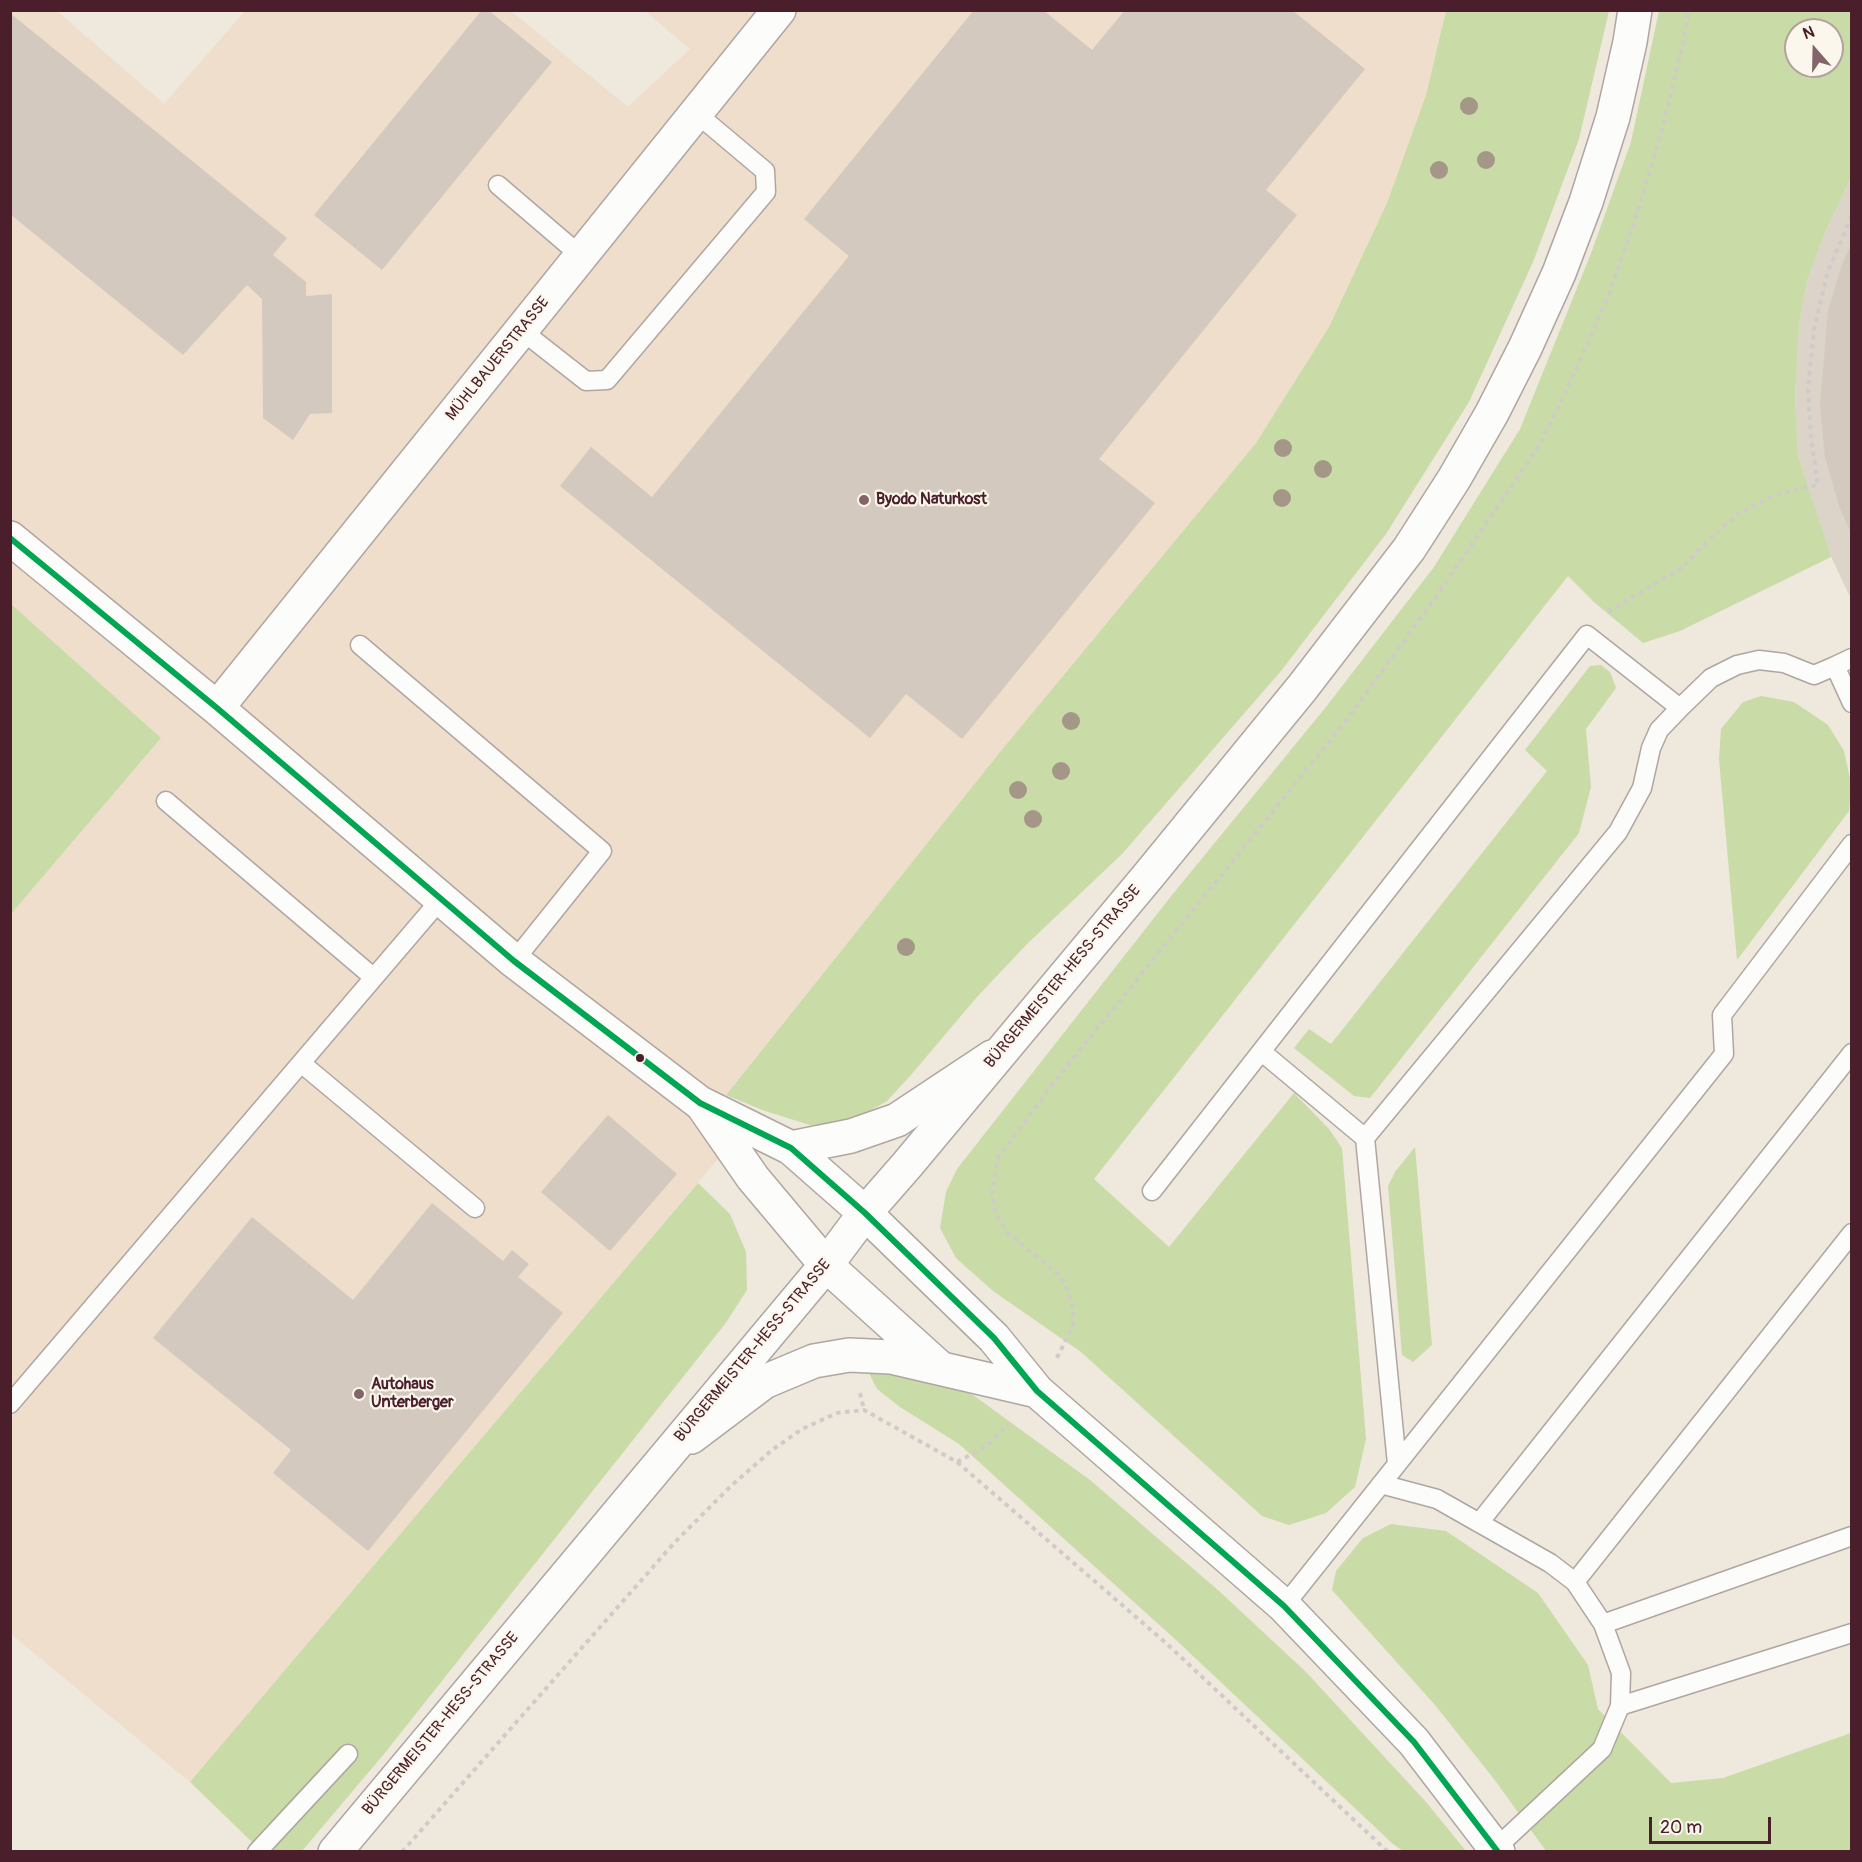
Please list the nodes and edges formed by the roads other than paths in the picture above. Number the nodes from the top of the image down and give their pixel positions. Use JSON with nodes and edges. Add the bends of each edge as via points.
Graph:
{"nodes":[{"id":1,"x":779,"y":10,"type":"edge"},
{"id":2,"x":1635,"y":10,"type":"edge"},
{"id":3,"x":696,"y":113,"type":"junction"},
{"id":4,"x":498,"y":185,"type":"dead end"},
{"id":5,"x":580,"y":256,"type":"junction"},
{"id":6,"x":521,"y":330,"type":"junction"},
{"id":7,"x":10,"y":538,"type":"edge"},
{"id":8,"x":360,"y":645,"type":"dead end"},
{"id":9,"x":1843,"y":662,"type":"edge"},
{"id":10,"x":1851,"y":703,"type":"edge"},
{"id":11,"x":217,"y":708,"type":"junction"},
{"id":12,"x":1680,"y":708,"type":"junction"},
{"id":13,"x":166,"y":801,"type":"dead end"},
{"id":14,"x":1851,"y":844,"type":"edge"},
{"id":15,"x":441,"y":899,"type":"junction"},
{"id":16,"x":514,"y":961,"type":"junction"},
{"id":17,"x":373,"y":977,"type":"junction"},
{"id":18,"x":1001,"y":1051,"type":"junction"},
{"id":19,"x":1262,"y":1052,"type":"junction"},
{"id":20,"x":1851,"y":1053,"type":"edge"},
{"id":21,"x":301,"y":1063,"type":"junction"},
{"id":22,"x":700,"y":1102,"type":"junction"},
{"id":23,"x":1365,"y":1138,"type":"junction"},
{"id":24,"x":791,"y":1148,"type":"junction"},
{"id":25,"x":1152,"y":1191,"type":"dead end"},
{"id":26,"x":475,"y":1208,"type":"dead end"},
{"id":27,"x":865,"y":1213,"type":"junction"},
{"id":28,"x":1851,"y":1233,"type":"edge"},
{"id":29,"x":826,"y":1265,"type":"junction"},
{"id":30,"x":939,"y":1367,"type":"junction"},
{"id":31,"x":1037,"y":1391,"type":"junction"},
{"id":32,"x":10,"y":1404,"type":"edge"},
{"id":33,"x":665,"y":1456,"type":"junction"},
{"id":34,"x":1397,"y":1464,"type":"junction"},
{"id":35,"x":1381,"y":1484,"type":"junction"},
{"id":36,"x":1479,"y":1522,"type":"junction"},
{"id":37,"x":1851,"y":1536,"type":"edge"},
{"id":38,"x":1575,"y":1582,"type":"junction"},
{"id":39,"x":1284,"y":1606,"type":"junction"},
{"id":40,"x":1603,"y":1624,"type":"junction"},
{"id":41,"x":1851,"y":1633,"type":"edge"},
{"id":42,"x":1620,"y":1706,"type":"junction"},
{"id":43,"x":348,"y":1754,"type":"dead end"},
{"id":44,"x":1497,"y":1850,"type":"edge"},
{"id":45,"x":257,"y":1851,"type":"edge"},
{"id":46,"x":334,"y":1851,"type":"edge"}],
"edges":[{"from":1,"to":3,"type":"street","name":"MÜHLBAUERSTRASSE"},
{"from":2,"to":18,"type":"street","name":"BÜRGERMEISTER-HESS-STRASSE","via":[[1612,117],[1559,273],[1525,348],[1454,479],[1409,549],[1302,688]]},
{"from":3,"to":5,"type":"street","name":"MÜHLBAUERSTRASSE"},
{"from":3,"to":6,"type":"lane","via":[[765,171],[766,192],[607,380],[586,381]]},
{"from":4,"to":5,"type":"lane"},
{"from":5,"to":6,"type":"street","name":"MÜHLBAUERSTRASSE"},
{"from":6,"to":11,"type":"street","name":"MÜHLBAUERSTRASSE"},
{"from":7,"to":11,"type":"street"},
{"from":8,"to":16,"type":"lane","via":[[602,851]]},
{"from":9,"to":10,"type":"lane"},
{"from":9,"to":12,"type":"lane","via":[[1814,675],[1784,663],[1760,660],[1737,665],[1711,678]]},
{"from":11,"to":15,"type":"street"},
{"from":12,"to":19,"type":"lane","via":[[1587,635]]},
{"from":12,"to":23,"type":"lane","via":[[1659,730],[1642,788],[1618,832]]},
{"from":13,"to":17,"type":"lane"},
{"from":14,"to":34,"type":"lane","via":[[1722,1014],[1724,1054]]},
{"from":15,"to":16,"type":"street"},
{"from":15,"to":17,"type":"lane"},
{"from":16,"to":22,"type":"street"},
{"from":17,"to":21,"type":"lane"},
{"from":18,"to":24,"type":"street","via":[[897,1120],[851,1136]]},
{"from":18,"to":27,"type":"street","name":"BÜRGERMEISTER-HESS-STRASSE"},
{"from":19,"to":23,"type":"lane"},
{"from":19,"to":25,"type":"lane"},
{"from":20,"to":36,"type":"lane"},
{"from":21,"to":26,"type":"lane"},
{"from":21,"to":32,"type":"lane"},
{"from":22,"to":24,"type":"street"},
{"from":22,"to":29,"type":"street","via":[[753,1178]]},
{"from":23,"to":34,"type":"lane"},
{"from":24,"to":27,"type":"street"},
{"from":27,"to":29,"type":"street","name":"BÜRGERMEISTER-HESS-STRASSE"},
{"from":27,"to":31,"type":"street","via":[[994,1338]]},
{"from":28,"to":38,"type":"lane"},
{"from":29,"to":30,"type":"street"},
{"from":29,"to":33,"type":"street","name":"BÜRGERMEISTER-HESS-STRASSE"},
{"from":30,"to":31,"type":"street"},
{"from":30,"to":33,"type":"street","via":[[891,1357],[849,1355],[814,1361],[764,1382]]},
{"from":31,"to":39,"type":"street"},
{"from":33,"to":46,"type":"street","name":"BÜRGERMEISTER-HESS-STRASSE"},
{"from":34,"to":35,"type":"lane"},
{"from":35,"to":36,"type":"lane","via":[[1437,1499]]},
{"from":35,"to":39,"type":"lane"},
{"from":36,"to":38,"type":"lane"},
{"from":37,"to":40,"type":"lane"},
{"from":38,"to":40,"type":"lane"},
{"from":39,"to":44,"type":"street","via":[[1414,1742]]},
{"from":40,"to":42,"type":"lane","via":[[1621,1673]]},
{"from":41,"to":42,"type":"lane"},
{"from":42,"to":44,"type":"lane","via":[[1602,1749]]},
{"from":43,"to":45,"type":"lane"}]}
